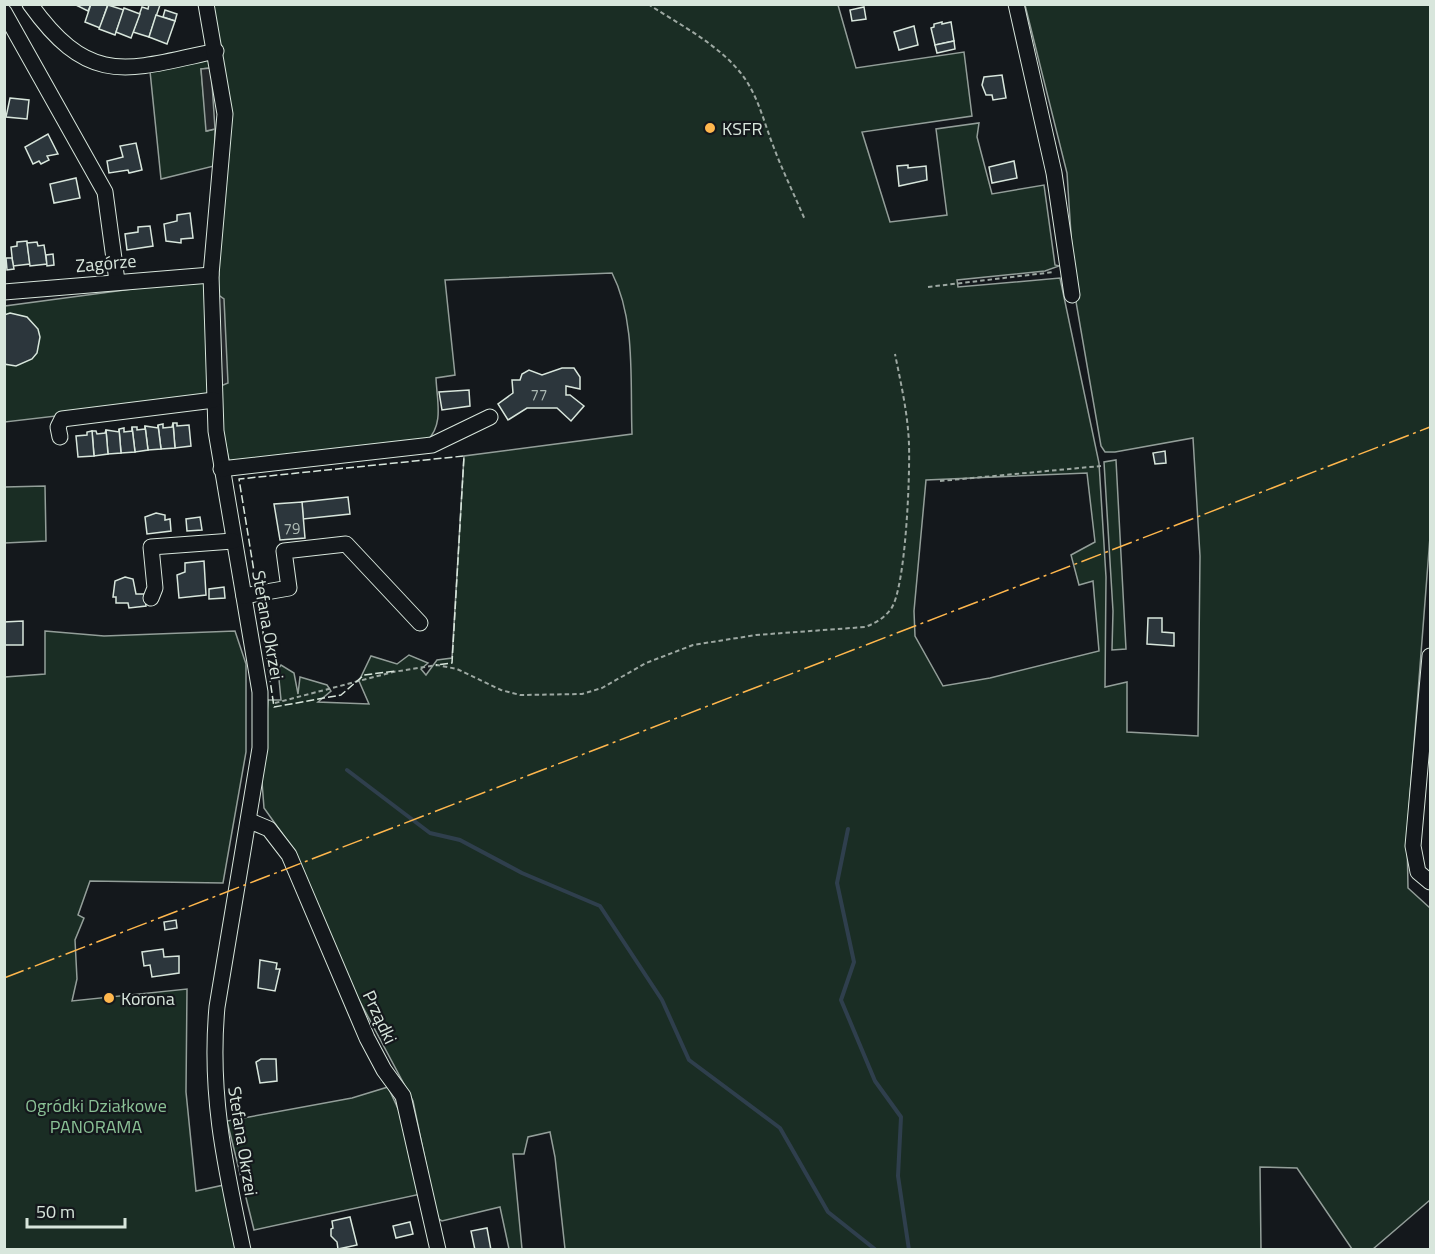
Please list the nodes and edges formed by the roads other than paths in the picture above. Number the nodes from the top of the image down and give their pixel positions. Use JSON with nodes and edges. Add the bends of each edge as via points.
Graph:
{"nodes":[{"id":1,"x":30,"y":4,"type":"edge"},
{"id":2,"x":206,"y":4,"type":"edge"},
{"id":3,"x":1016,"y":4,"type":"edge"},
{"id":4,"x":4,"y":12,"type":"edge"},
{"id":5,"x":216,"y":51,"type":"junction"},
{"id":6,"x":211,"y":274,"type":"junction"},
{"id":7,"x":117,"y":281,"type":"junction"},
{"id":8,"x":4,"y":292,"type":"edge"},
{"id":9,"x":1072,"y":296,"type":"dead end"},
{"id":10,"x":214,"y":400,"type":"junction"},
{"id":11,"x":490,"y":417,"type":"dead end"},
{"id":12,"x":60,"y":437,"type":"dead end"},
{"id":13,"x":221,"y":469,"type":"junction"},
{"id":14,"x":233,"y":541,"type":"junction"},
{"id":15,"x":244,"y":596,"type":"junction"},
{"id":16,"x":151,"y":598,"type":"dead end"},
{"id":17,"x":420,"y":623,"type":"dead end"},
{"id":18,"x":1431,"y":656,"type":"edge"},
{"id":19,"x":250,"y":820,"type":"junction"},
{"id":20,"x":1431,"y":882,"type":"edge"},
{"id":21,"x":243,"y":1250,"type":"edge"},
{"id":22,"x":438,"y":1250,"type":"edge"}],
"edges":[{"from":1,"to":5,"type":"street","via":[[54,36],[72,51],[114,67],[135,68]]},
{"from":2,"to":5,"type":"street","name":"Stefana Okrzei"},
{"from":3,"to":9,"type":"street","via":[[1054,173]]},
{"from":4,"to":7,"type":"street","via":[[105,192]]},
{"from":5,"to":6,"type":"street","name":"Stefana Okrzei","via":[[225,114]]},
{"from":6,"to":7,"type":"street","name":"Zagórze"},
{"from":6,"to":10,"type":"street","name":"Stefana Okrzei"},
{"from":7,"to":8,"type":"street","name":"Zagórze"},
{"from":10,"to":12,"type":"street","via":[[62,419],[58,427]]},
{"from":10,"to":13,"type":"street","name":"Stefana Okrzei"},
{"from":11,"to":13,"type":"street","via":[[432,445]]},
{"from":13,"to":14,"type":"street","name":"Stefana Okrzei"},
{"from":14,"to":15,"type":"street","name":"Stefana Okrzei"},
{"from":14,"to":16,"type":"street","via":[[151,548],[155,588]]},
{"from":15,"to":17,"type":"street","via":[[289,588],[284,551],[346,544]]},
{"from":15,"to":19,"type":"street","name":"Stefana Okrzei","via":[[260,706],[260,748]]},
{"from":18,"to":20,"type":"street","via":[[1413,846],[1418,872]]},
{"from":19,"to":21,"type":"street","name":"Stefana Okrzei","via":[[214,1042],[218,1130]]},
{"from":19,"to":22,"type":"street","name":"Prządki","via":[[269,829],[289,855],[367,1038],[403,1096]]}]}
